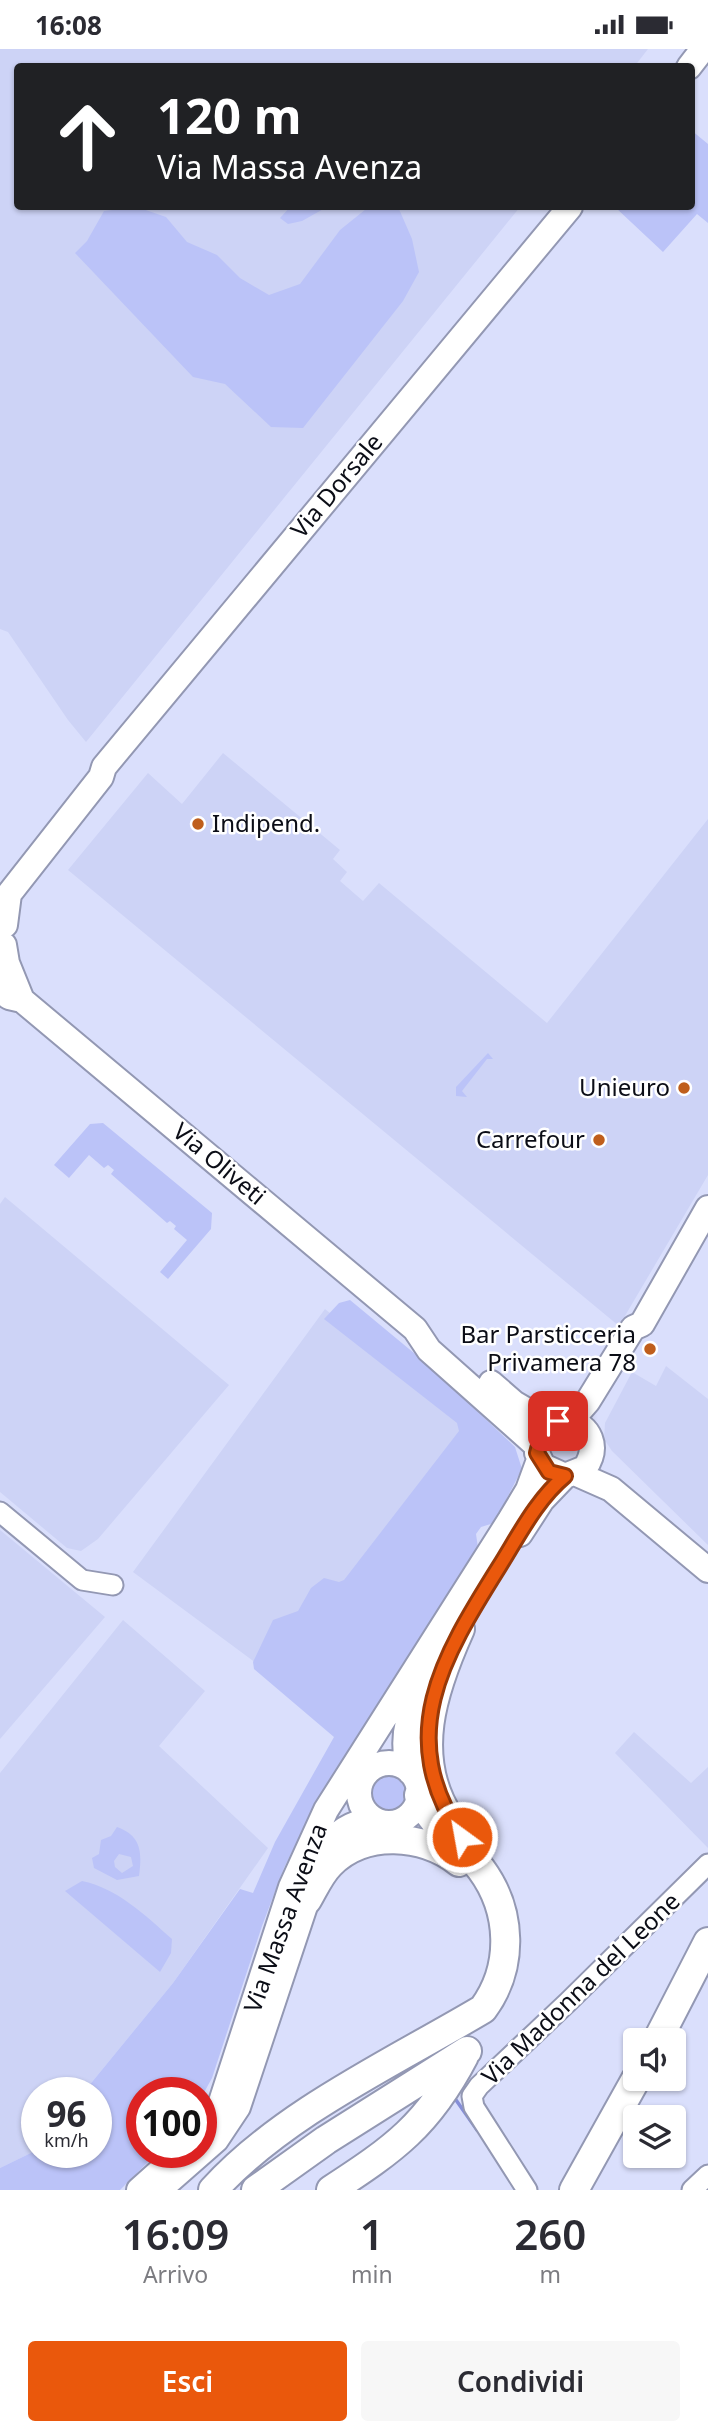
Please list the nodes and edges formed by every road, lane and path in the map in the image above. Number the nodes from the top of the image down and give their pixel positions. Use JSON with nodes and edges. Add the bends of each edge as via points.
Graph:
{"nodes":[{"id":1,"x":703,"y":49,"type":"edge"},
{"id":2,"x":692,"y":63,"type":"edge"},
{"id":3,"x":568,"y":210,"type":"edge"},
{"id":4,"x":104,"y":767,"type":"junction"},
{"id":5,"x":0,"y":879,"type":"edge"},
{"id":6,"x":2,"y":934,"type":"edge"},
{"id":7,"x":11,"y":995,"type":"edge"},
{"id":8,"x":708,"y":1207,"type":"edge"},
{"id":9,"x":642,"y":1324,"type":"junction"},
{"id":10,"x":415,"y":1329,"type":"junction"},
{"id":11,"x":558,"y":1422,"type":"junction"},
{"id":12,"x":591,"y":1442,"type":"junction"},
{"id":13,"x":538,"y":1453,"type":"junction"},
{"id":14,"x":571,"y":1475,"type":"junction"},
{"id":15,"x":0,"y":1512,"type":"edge"},
{"id":16,"x":661,"y":1528,"type":"junction"},
{"id":17,"x":708,"y":1570,"type":"edge"},
{"id":18,"x":113,"y":1585,"type":"dead end"},
{"id":19,"x":460,"y":1629,"type":"junction"},
{"id":20,"x":419,"y":1665,"type":"junction"},
{"id":21,"x":378,"y":1765,"type":"junction"},
{"id":22,"x":414,"y":1784,"type":"junction"},
{"id":23,"x":359,"y":1797,"type":"junction"},
{"id":24,"x":384,"y":1821,"type":"junction"},
{"id":25,"x":307,"y":1849,"type":"junction"},
{"id":26,"x":708,"y":1864,"type":"edge"},
{"id":27,"x":491,"y":1888,"type":"junction"},
{"id":28,"x":307,"y":1900,"type":"junction"},
{"id":29,"x":708,"y":1942,"type":"edge"},
{"id":30,"x":708,"y":1982,"type":"edge"},
{"id":31,"x":483,"y":2009,"type":"junction"},
{"id":32,"x":664,"y":2028,"type":"edge"},
{"id":33,"x":684,"y":2028,"type":"edge"},
{"id":34,"x":467,"y":2051,"type":"junction"},
{"id":35,"x":629,"y":2091,"type":"edge"},
{"id":36,"x":217,"y":2108,"type":"edge"},
{"id":37,"x":623,"y":2142,"type":"edge"},
{"id":38,"x":163,"y":2168,"type":"edge"},
{"id":39,"x":708,"y":2175,"type":"edge"},
{"id":40,"x":139,"y":2190,"type":"edge"},
{"id":41,"x":159,"y":2190,"type":"edge"},
{"id":42,"x":213,"y":2190,"type":"edge"},
{"id":43,"x":257,"y":2190,"type":"edge"},
{"id":44,"x":331,"y":2190,"type":"edge"},
{"id":45,"x":527,"y":2190,"type":"edge"},
{"id":46,"x":574,"y":2190,"type":"edge"},
{"id":47,"x":597,"y":2190,"type":"edge"},
{"id":48,"x":692,"y":2190,"type":"edge"}],
"edges":[{"from":1,"to":2,"type":"main road"},
{"from":3,"to":4,"type":"main road","name":"Via Dorsale"},
{"from":4,"to":5,"type":"main road","name":"Via Dorsale","via":[[93,772]]},
{"from":4,"to":6,"type":"main road","name":"Via Dorsale","via":[[101,777],[9,894]]},
{"from":6,"to":7,"type":"main road","name":"Via Oliveti"},
{"from":7,"to":10,"type":"main road","name":"Via Oliveti"},
{"from":8,"to":9,"type":"main road","name":"Via Massa Avenza"},
{"from":9,"to":11,"type":"main road","name":"Via Massa Avenza","via":[[633,1328],[589,1401]]},
{"from":9,"to":12,"type":"main road","name":"Via Massa Avenza","via":[[642,1333],[603,1400]]},
{"from":10,"to":11,"type":"main road","name":"Via Oliveti","via":[[437,1338],[514,1403]]},
{"from":10,"to":13,"type":"main road","name":"Via Oliveti","via":[[429,1350]]},
{"from":11,"to":12,"type":"main road","via":[[583,1427]]},
{"from":11,"to":13,"type":"main road","name":"Via Massa Avenza","via":[[543,1430]]},
{"from":12,"to":14,"type":"main road","name":"Via Massa Avenza","via":[[590,1460]]},
{"from":12,"to":16,"type":"main road","via":[[598,1460],[640,1499]]},
{"from":13,"to":14,"type":"main road","via":[[549,1472]]},
{"from":13,"to":20,"type":"main road","name":"Via Massa Avenza","via":[[528,1490]]},
{"from":14,"to":16,"type":"main road","via":[[611,1489]]},
{"from":14,"to":19,"type":"main road","name":"Via Massa Avenza","via":[[542,1500]]},
{"from":15,"to":18,"type":"street","via":[[82,1580]]},
{"from":16,"to":17,"type":"main road"},
{"from":19,"to":22,"type":"main road","name":"Via Massa Avenza","via":[[410,1710],[404,1753]]},
{"from":19,"to":27,"type":"highway","via":[[430,1705],[430,1767],[447,1814],[485,1863]]},
{"from":20,"to":21,"type":"main road"},
{"from":20,"to":25,"type":"main road","name":"Via Massa Avenza","via":[[341,1783]]},
{"from":21,"to":22,"type":"main road","via":[[399,1764]]},
{"from":21,"to":23,"type":"main road","via":[[362,1780]]},
{"from":22,"to":24,"type":"main road","via":[[411,1814]]},
{"from":22,"to":27,"type":"highway","via":[[434,1822],[482,1870]]},
{"from":23,"to":24,"type":"main road","via":[[361,1806]]},
{"from":23,"to":25,"type":"main road"},
{"from":24,"to":27,"type":"highway","via":[[415,1826],[434,1836]]},
{"from":24,"to":28,"type":"main road","name":"Via Massa Avenza","via":[[349,1826],[330,1841]]},
{"from":25,"to":36,"type":"main road","name":"Via Massa Avenza"},
{"from":26,"to":45,"type":"street","name":"Via Madonna del Leone","via":[[472,2096],[474,2107]]},
{"from":27,"to":28,"type":"highway","via":[[431,1845],[390,1839],[343,1854],[330,1864]]},
{"from":27,"to":31,"type":"highway","via":[[504,1920],[505,1965],[496,1991]]},
{"from":28,"to":41,"type":"main road","name":"Via Massa Avenza","via":[[239,2106],[216,2140]]},
{"from":29,"to":32,"type":"highway"},
{"from":30,"to":33,"type":"highway"},
{"from":31,"to":34,"type":"highway"},
{"from":31,"to":42,"type":"highway","via":[[308,2112]]},
{"from":34,"to":43,"type":"highway","via":[[326,2140]]},
{"from":34,"to":44,"type":"highway","via":[[419,2124],[392,2150]]},
{"from":35,"to":46,"type":"highway"},
{"from":37,"to":47,"type":"highway"},
{"from":38,"to":40,"type":"main road"},
{"from":39,"to":48,"type":"street"}]}
